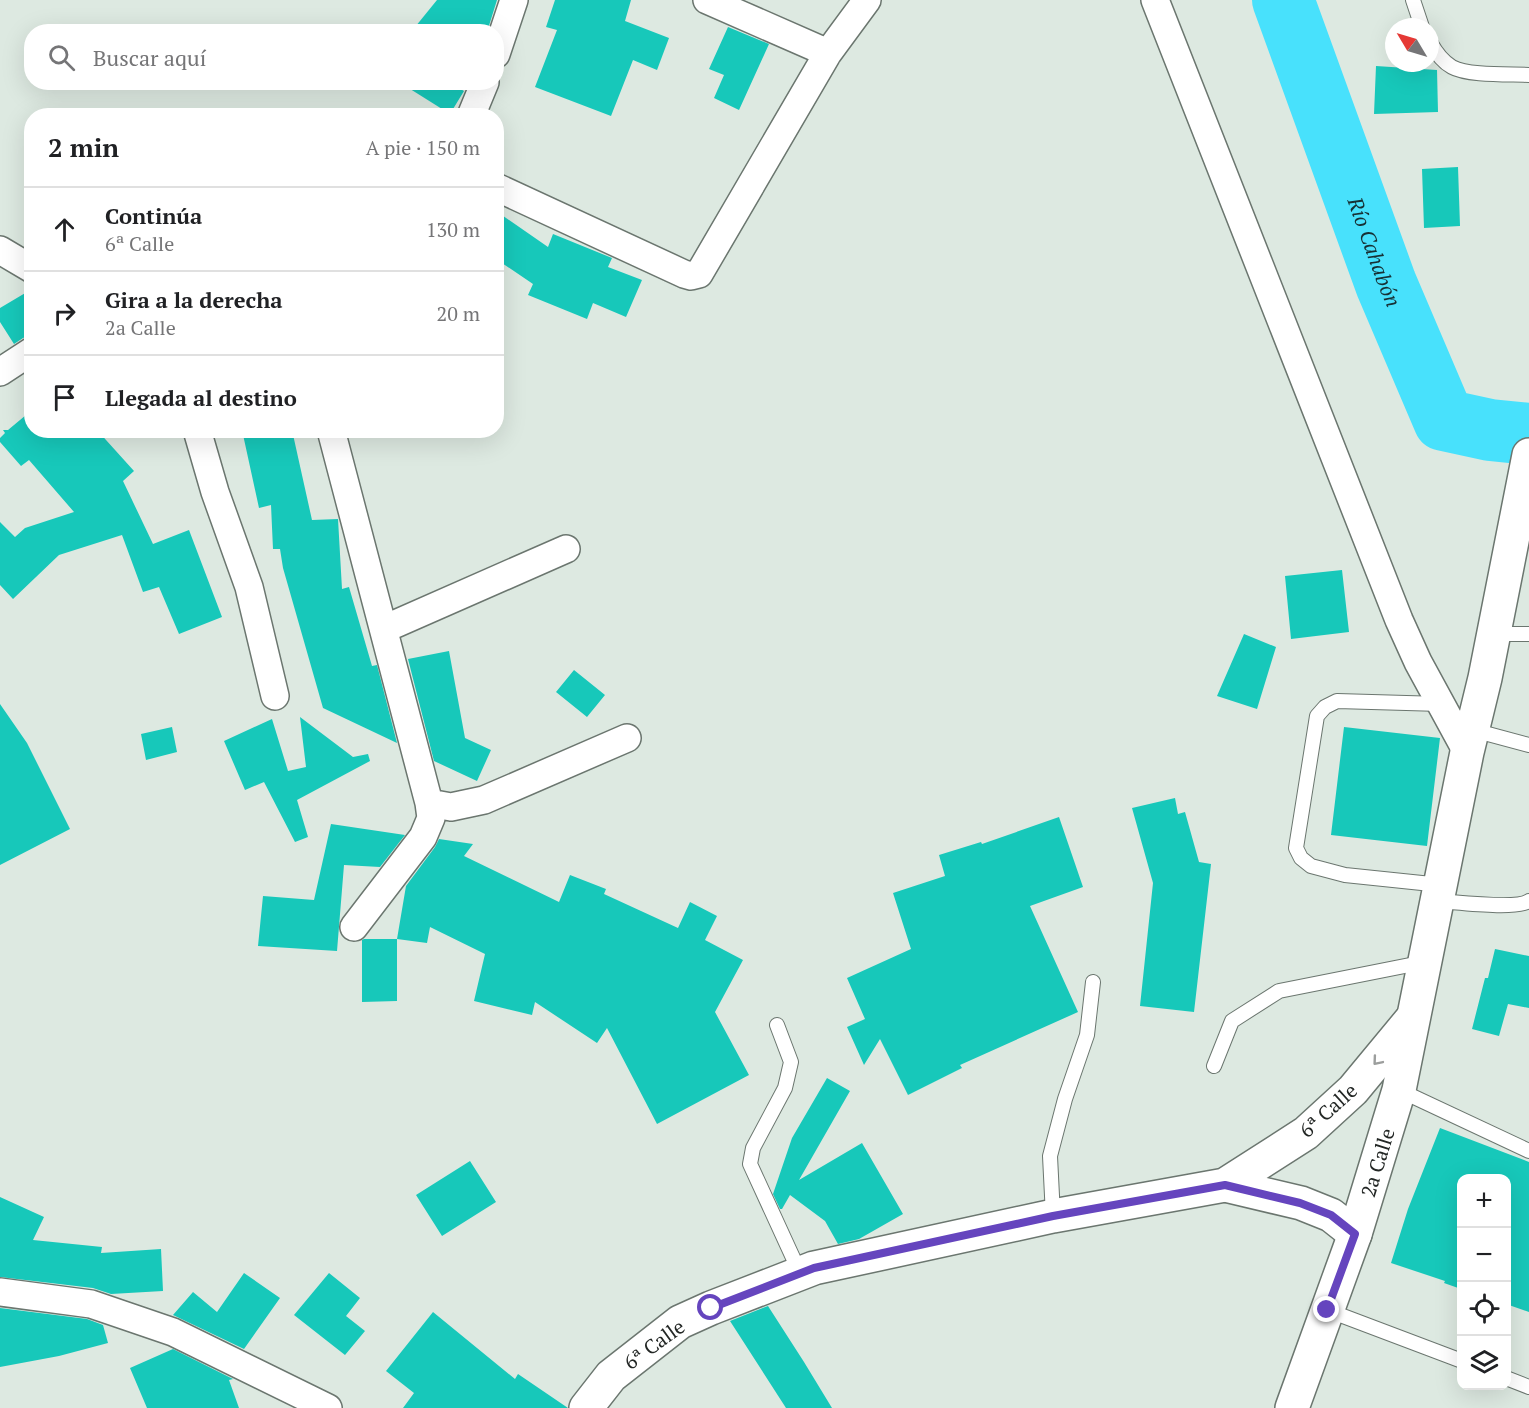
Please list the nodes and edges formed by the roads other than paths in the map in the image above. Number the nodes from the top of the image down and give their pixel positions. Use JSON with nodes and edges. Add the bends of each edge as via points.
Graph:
{"nodes":[{"id":1,"x":514,"y":0,"type":"edge"},
{"id":2,"x":707,"y":0,"type":"edge"},
{"id":3,"x":867,"y":0,"type":"edge"},
{"id":4,"x":1155,"y":0,"type":"edge"},
{"id":5,"x":1413,"y":0,"type":"edge"},
{"id":6,"x":1419,"y":18,"type":"edge"},
{"id":7,"x":504,"y":30,"type":"edge"},
{"id":8,"x":828,"y":53,"type":"junction"},
{"id":9,"x":1439,"y":55,"type":"edge"},
{"id":10,"x":1529,"y":75,"type":"edge"},
{"id":11,"x":482,"y":90,"type":"edge"},
{"id":12,"x":474,"y":108,"type":"edge"},
{"id":13,"x":504,"y":191,"type":"edge"},
{"id":14,"x":0,"y":250,"type":"edge"},
{"id":15,"x":24,"y":264,"type":"edge"},
{"id":16,"x":24,"y":356,"type":"edge"},
{"id":17,"x":0,"y":372,"type":"edge"},
{"id":18,"x":199,"y":438,"type":"edge"},
{"id":19,"x":333,"y":438,"type":"edge"},
{"id":20,"x":1529,"y":455,"type":"edge"},
{"id":21,"x":567,"y":549,"type":"dead end"},
{"id":22,"x":384,"y":629,"type":"junction"},
{"id":23,"x":1494,"y":634,"type":"junction"},
{"id":24,"x":1529,"y":634,"type":"edge"},
{"id":25,"x":275,"y":696,"type":"dead end"},
{"id":26,"x":1441,"y":704,"type":"junction"},
{"id":27,"x":627,"y":738,"type":"dead end"},
{"id":28,"x":1470,"y":741,"type":"junction"},
{"id":29,"x":1529,"y":745,"type":"edge"},
{"id":30,"x":429,"y":803,"type":"junction"},
{"id":31,"x":1439,"y":893,"type":"junction"},
{"id":32,"x":1529,"y":901,"type":"edge"},
{"id":33,"x":354,"y":927,"type":"dead end"},
{"id":34,"x":1425,"y":962,"type":"junction"},
{"id":35,"x":1093,"y":982,"type":"dead end"},
{"id":36,"x":1414,"y":1017,"type":"junction"},
{"id":37,"x":777,"y":1025,"type":"dead end"},
{"id":38,"x":1214,"y":1066,"type":"dead end"},
{"id":39,"x":1399,"y":1090,"type":"junction"},
{"id":40,"x":1529,"y":1150,"type":"edge"},
{"id":41,"x":1225,"y":1185,"type":"junction"},
{"id":42,"x":1053,"y":1216,"type":"junction"},
{"id":43,"x":1355,"y":1234,"type":"junction"},
{"id":44,"x":800,"y":1273,"type":"junction"},
{"id":45,"x":0,"y":1292,"type":"edge"},
{"id":46,"x":1327,"y":1310,"type":"junction"},
{"id":47,"x":1457,"y":1359,"type":"edge"},
{"id":48,"x":1511,"y":1380,"type":"edge"},
{"id":49,"x":1529,"y":1387,"type":"edge"},
{"id":50,"x":328,"y":1408,"type":"edge"},
{"id":51,"x":586,"y":1408,"type":"edge"},
{"id":52,"x":1292,"y":1408,"type":"edge"}],
"edges":[{"from":1,"to":7,"type":"street"},
{"from":2,"to":8,"type":"street"},
{"from":3,"to":8,"type":"street"},
{"from":4,"to":26,"type":"street","via":[[1399,620]]},
{"from":5,"to":6,"type":"lane"},
{"from":8,"to":13,"type":"street","via":[[699,274],[684,274]]},
{"from":9,"to":10,"type":"lane","via":[[1453,67],[1475,73]]},
{"from":11,"to":12,"type":"street"},
{"from":14,"to":15,"type":"street"},
{"from":16,"to":17,"type":"street"},
{"from":18,"to":25,"type":"street","via":[[249,587]]},
{"from":19,"to":22,"type":"street"},
{"from":20,"to":23,"type":"main road","name":"2a Calle"},
{"from":21,"to":22,"type":"street"},
{"from":22,"to":30,"type":"street"},
{"from":23,"to":24,"type":"lane"},
{"from":23,"to":28,"type":"main road","name":"2a Calle"},
{"from":26,"to":28,"type":"street"},
{"from":26,"to":31,"type":"lane","via":[[1337,701],[1325,707],[1317,716],[1296,848],[1311,866]]},
{"from":27,"to":30,"type":"street","via":[[484,800],[451,807]]},
{"from":28,"to":29,"type":"lane"},
{"from":28,"to":31,"type":"main road","name":"2a Calle"},
{"from":30,"to":33,"type":"street","via":[[431,818],[423,837]]},
{"from":31,"to":32,"type":"lane","via":[[1491,904]]},
{"from":31,"to":34,"type":"main road","name":"2a Calle"},
{"from":34,"to":36,"type":"main road","name":"2a Calle"},
{"from":34,"to":38,"type":"lane","via":[[1279,991],[1232,1021]]},
{"from":35,"to":42,"type":"lane","via":[[1087,1035],[1050,1156]]},
{"from":36,"to":39,"type":"main road","name":"2a Calle"},
{"from":36,"to":41,"type":"main road","name":"6ª Calle","one_way":true,"via":[[1353,1090],[1306,1133]]},
{"from":37,"to":44,"type":"lane","via":[[791,1062],[785,1088],[753,1148],[750,1164]]},
{"from":39,"to":40,"type":"lane"},
{"from":39,"to":43,"type":"main road","name":"2a Calle"},
{"from":41,"to":42,"type":"main road","name":"6ª Calle"},
{"from":41,"to":43,"type":"main road","name":"6ª Calle","via":[[1300,1203],[1331,1215]]},
{"from":42,"to":44,"type":"main road","name":"6ª Calle"},
{"from":43,"to":46,"type":"main road","name":"2a Calle"},
{"from":44,"to":51,"type":"main road","name":"6ª Calle","via":[[680,1322],[611,1376]]},
{"from":45,"to":50,"type":"street","via":[[91,1304],[173,1332]]},
{"from":46,"to":47,"type":"lane"},
{"from":46,"to":52,"type":"main road","name":"2a Calle"},
{"from":48,"to":49,"type":"lane"}]}
